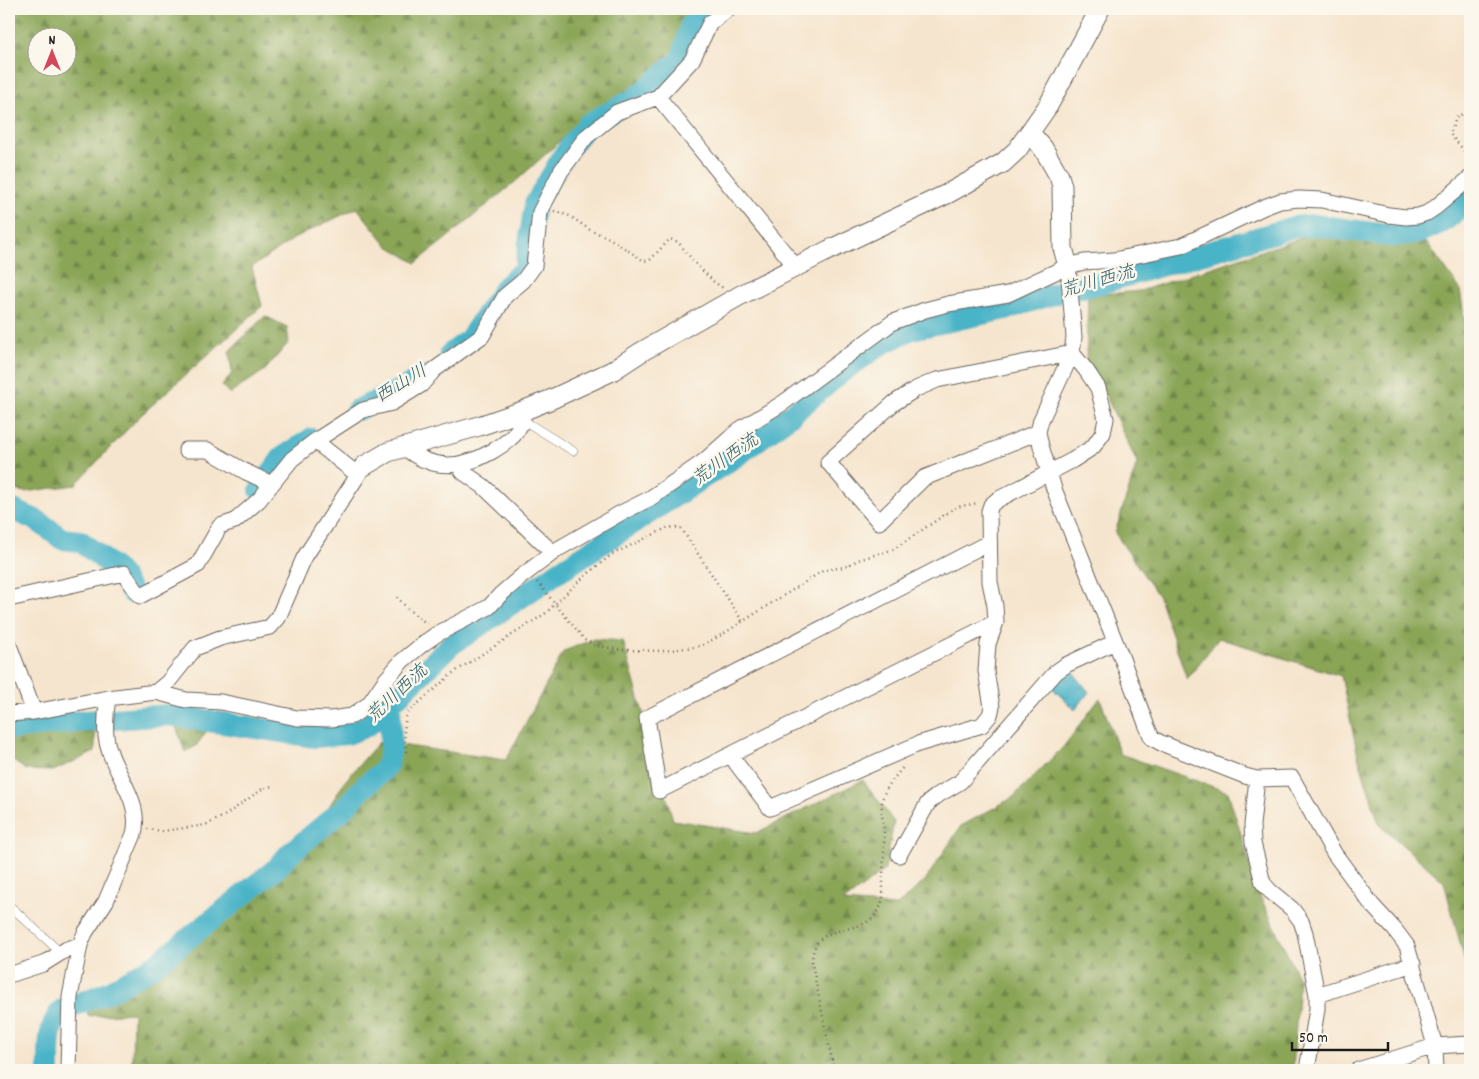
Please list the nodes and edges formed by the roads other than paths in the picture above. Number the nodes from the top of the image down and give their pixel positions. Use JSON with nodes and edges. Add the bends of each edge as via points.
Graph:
{"nodes":[{"id":1,"x":728,"y":9,"type":"edge"},
{"id":2,"x":1100,"y":9,"type":"edge"},
{"id":3,"x":658,"y":97,"type":"junction"},
{"id":4,"x":1030,"y":133,"type":"junction"},
{"id":5,"x":1470,"y":178,"type":"edge"},
{"id":6,"x":796,"y":267,"type":"junction"},
{"id":7,"x":1068,"y":268,"type":"junction"},
{"id":8,"x":1072,"y":353,"type":"junction"},
{"id":9,"x":522,"y":416,"type":"junction"},
{"id":10,"x":1038,"y":432,"type":"junction"},
{"id":11,"x":315,"y":441,"type":"junction"},
{"id":12,"x":404,"y":447,"type":"junction"},
{"id":13,"x":186,"y":450,"type":"dead end"},
{"id":14,"x":574,"y":452,"type":"dead end"},
{"id":15,"x":459,"y":465,"type":"junction"},
{"id":16,"x":361,"y":471,"type":"junction"},
{"id":17,"x":1048,"y":472,"type":"junction"},
{"id":18,"x":272,"y":484,"type":"junction"},
{"id":19,"x":988,"y":543,"type":"junction"},
{"id":20,"x":553,"y":552,"type":"junction"},
{"id":21,"x":9,"y":599,"type":"edge"},
{"id":22,"x":996,"y":622,"type":"junction"},
{"id":23,"x":1115,"y":642,"type":"junction"},
{"id":24,"x":9,"y":645,"type":"edge"},
{"id":25,"x":156,"y":692,"type":"junction"},
{"id":26,"x":107,"y":701,"type":"junction"},
{"id":27,"x":34,"y":712,"type":"junction"},
{"id":28,"x":9,"y":714,"type":"edge"},
{"id":29,"x":730,"y":755,"type":"junction"},
{"id":30,"x":1257,"y":779,"type":"junction"},
{"id":31,"x":899,"y":855,"type":"dead end"},
{"id":32,"x":9,"y":905,"type":"edge"},
{"id":33,"x":80,"y":945,"type":"junction"},
{"id":34,"x":60,"y":953,"type":"junction"},
{"id":35,"x":1413,"y":964,"type":"junction"},
{"id":36,"x":9,"y":975,"type":"edge"},
{"id":37,"x":1317,"y":995,"type":"junction"},
{"id":38,"x":1470,"y":1044,"type":"edge"},
{"id":39,"x":1435,"y":1046,"type":"junction"},
{"id":40,"x":68,"y":1070,"type":"edge"},
{"id":41,"x":1308,"y":1070,"type":"edge"},
{"id":42,"x":1358,"y":1070,"type":"edge"},
{"id":43,"x":1436,"y":1070,"type":"edge"}],
"edges":[{"from":1,"to":3,"type":"street","via":[[710,23],[692,60]]},
{"from":2,"to":4,"type":"street"},
{"from":3,"to":6,"type":"street"},
{"from":3,"to":11,"type":"street","via":[[617,112],[586,137],[560,171],[540,212],[534,266],[523,281],[505,296],[482,336],[434,370],[421,385],[385,406],[363,410]]},
{"from":4,"to":6,"type":"street","via":[[1018,150],[984,174]]},
{"from":4,"to":7,"type":"street","via":[[1043,148],[1062,186],[1063,248]]},
{"from":5,"to":7,"type":"street","via":[[1436,207],[1418,216],[1389,215],[1322,200],[1280,201],[1181,246]]},
{"from":6,"to":9,"type":"street","via":[[737,297],[612,371]]},
{"from":7,"to":8,"type":"street","via":[[1074,337]]},
{"from":7,"to":20,"type":"street","via":[[1008,294],[948,304],[893,322],[783,403],[739,430],[683,476],[649,499]]},
{"from":8,"to":10,"type":"street"},
{"from":8,"to":10,"type":"street","via":[[937,380],[916,389],[894,403],[828,462],[879,522],[924,478]]},
{"from":8,"to":17,"type":"street","via":[[1098,388],[1106,419],[1103,433],[1093,448]]},
{"from":9,"to":12,"type":"street"},
{"from":9,"to":14,"type":"lane"},
{"from":9,"to":15,"type":"street","via":[[514,436],[480,458]]},
{"from":10,"to":17,"type":"street"},
{"from":11,"to":16,"type":"street"},
{"from":11,"to":18,"type":"street","via":[[292,459]]},
{"from":12,"to":15,"type":"street","via":[[431,463]]},
{"from":12,"to":16,"type":"street","via":[[388,452]]},
{"from":13,"to":18,"type":"street","via":[[208,450]]},
{"from":15,"to":20,"type":"street"},
{"from":16,"to":25,"type":"street","via":[[304,558],[278,618],[270,627],[220,638],[195,648]]},
{"from":17,"to":19,"type":"street","via":[[991,505]]},
{"from":17,"to":23,"type":"street"},
{"from":18,"to":21,"type":"street","via":[[235,521],[220,526],[198,566],[140,596],[124,573]]},
{"from":19,"to":22,"type":"street"},
{"from":19,"to":29,"type":"street","via":[[647,718],[659,791]]},
{"from":20,"to":25,"type":"street","via":[[489,607],[437,634],[402,661],[369,704],[352,716],[297,718]]},
{"from":22,"to":29,"type":"street"},
{"from":22,"to":29,"type":"street","via":[[988,644],[986,671],[992,706],[982,725],[918,744],[770,808]]},
{"from":23,"to":30,"type":"street","via":[[1152,738]]},
{"from":23,"to":31,"type":"street","via":[[1056,672],[960,782],[928,803]]},
{"from":24,"to":27,"type":"street"},
{"from":25,"to":26,"type":"street"},
{"from":26,"to":27,"type":"street"},
{"from":26,"to":33,"type":"street","via":[[108,746],[135,807],[136,824],[106,901]]},
{"from":27,"to":28,"type":"street"},
{"from":30,"to":35,"type":"street","via":[[1292,778],[1334,853],[1407,946]]},
{"from":30,"to":37,"type":"street","via":[[1253,843],[1263,883],[1301,921]]},
{"from":32,"to":34,"type":"lane"},
{"from":33,"to":34,"type":"street"},
{"from":33,"to":40,"type":"street","via":[[70,1004]]},
{"from":34,"to":36,"type":"street","via":[[43,964]]},
{"from":35,"to":37,"type":"street"},
{"from":35,"to":39,"type":"street"},
{"from":37,"to":41,"type":"street"},
{"from":38,"to":39,"type":"street"},
{"from":39,"to":42,"type":"street"},
{"from":39,"to":43,"type":"street"}]}
